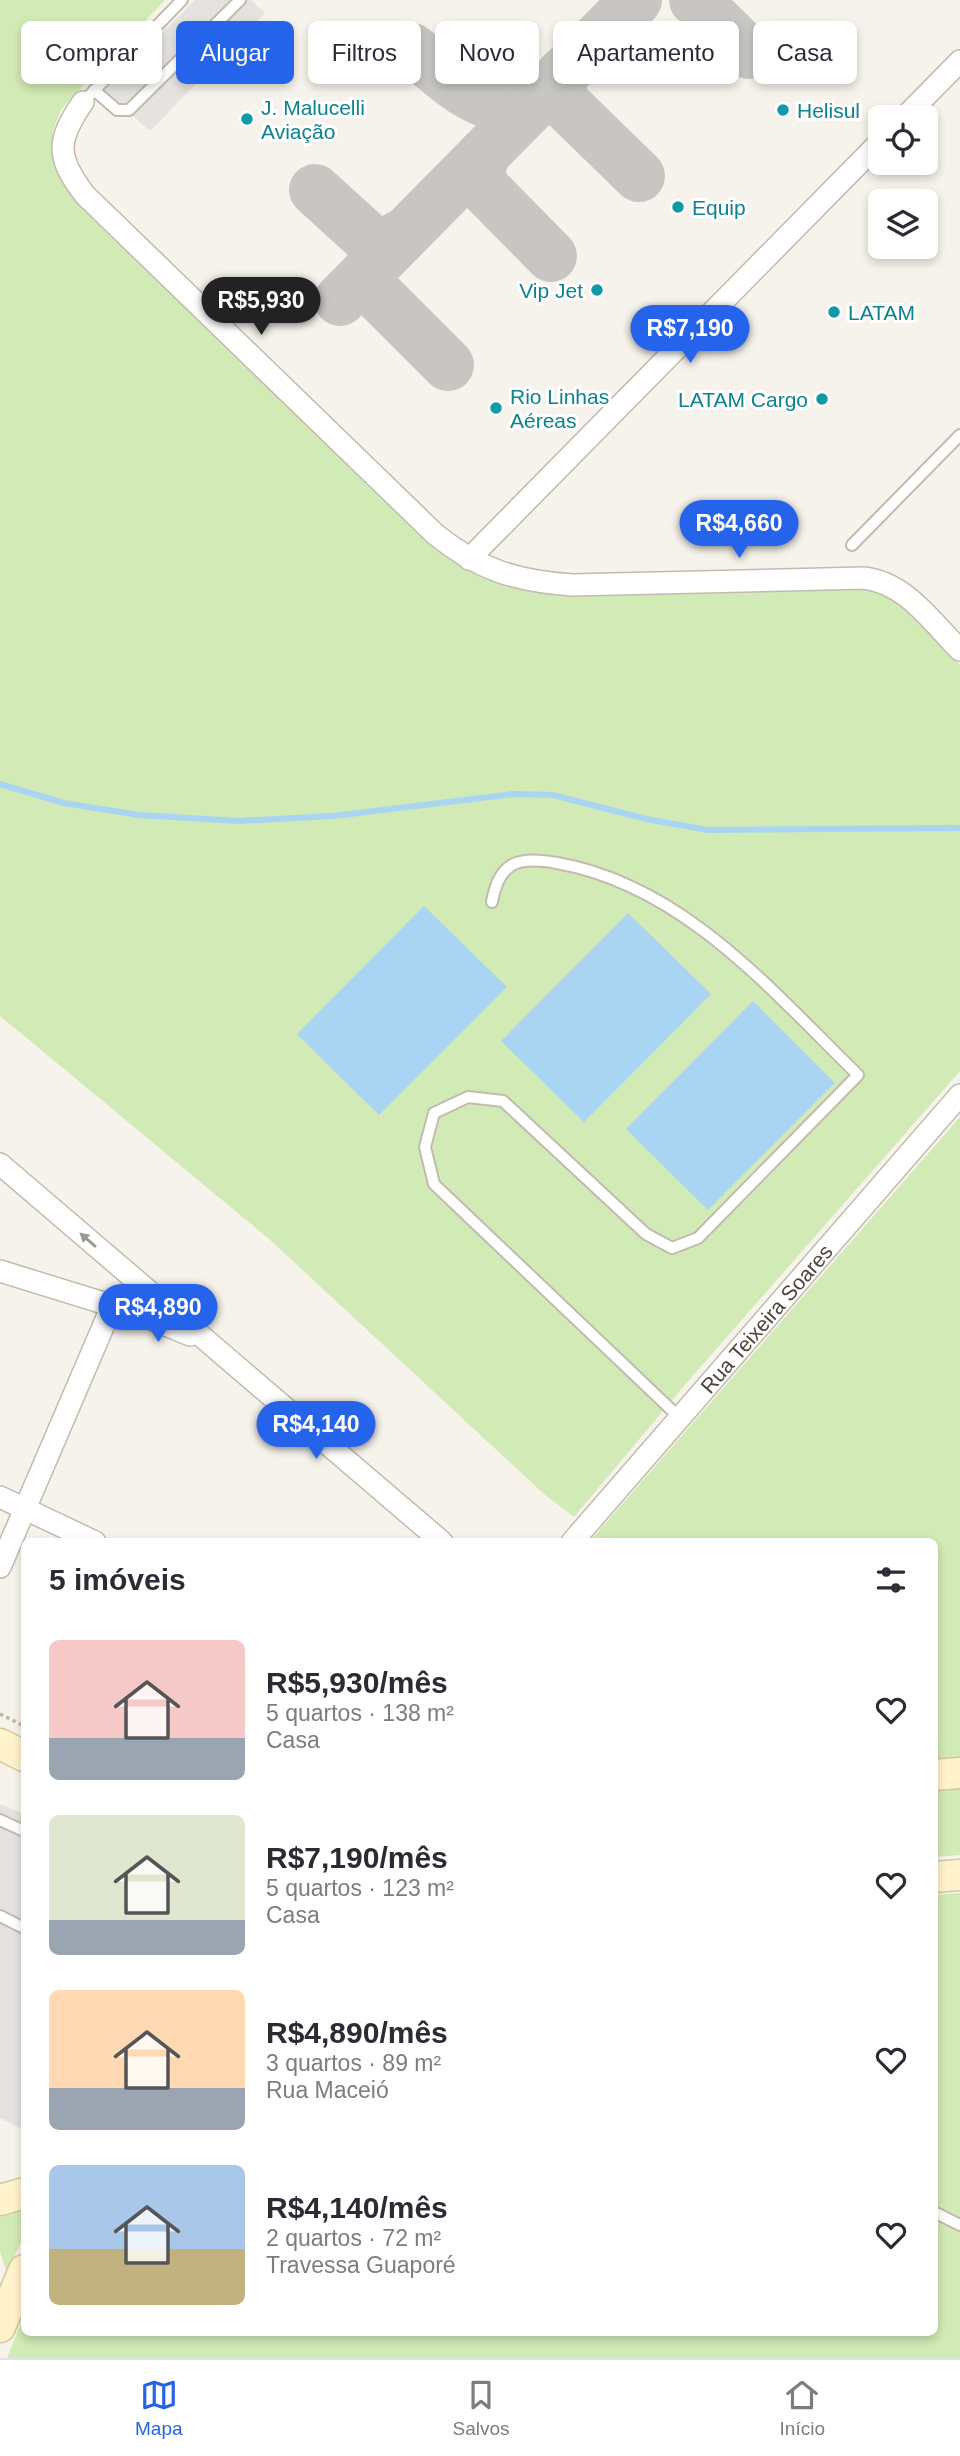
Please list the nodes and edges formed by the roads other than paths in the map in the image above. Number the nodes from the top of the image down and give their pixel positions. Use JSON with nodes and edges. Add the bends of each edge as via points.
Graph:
{"nodes":[{"id":1,"x":182,"y":0,"type":"edge"},
{"id":2,"x":240,"y":0,"type":"edge"},
{"id":3,"x":960,"y":61,"type":"edge"},
{"id":4,"x":88,"y":96,"type":"junction"},
{"id":5,"x":917,"y":105,"type":"edge"},
{"id":6,"x":868,"y":154,"type":"edge"},
{"id":7,"x":960,"y":435,"type":"edge"},
{"id":8,"x":852,"y":545,"type":"dead end"},
{"id":9,"x":469,"y":559,"type":"junction"},
{"id":10,"x":960,"y":650,"type":"edge"},
{"id":11,"x":492,"y":902,"type":"dead end"},
{"id":12,"x":960,"y":1095,"type":"edge"},
{"id":13,"x":0,"y":1164,"type":"edge"},
{"id":14,"x":0,"y":1271,"type":"edge"},
{"id":15,"x":145,"y":1289,"type":"junction"},
{"id":16,"x":112,"y":1306,"type":"junction"},
{"id":17,"x":139,"y":1314,"type":"junction"},
{"id":18,"x":217,"y":1349,"type":"junction"},
{"id":19,"x":680,"y":1418,"type":"junction"},
{"id":20,"x":0,"y":1497,"type":"edge"},
{"id":21,"x":26,"y":1507,"type":"junction"},
{"id":22,"x":87,"y":1538,"type":"edge"},
{"id":23,"x":437,"y":1538,"type":"edge"},
{"id":24,"x":575,"y":1538,"type":"edge"},
{"id":25,"x":0,"y":1567,"type":"edge"},
{"id":26,"x":0,"y":1744,"type":"edge"},
{"id":27,"x":21,"y":1754,"type":"edge"},
{"id":28,"x":960,"y":1773,"type":"edge"},
{"id":29,"x":938,"y":1775,"type":"edge"},
{"id":30,"x":0,"y":1820,"type":"edge"},
{"id":31,"x":21,"y":1829,"type":"edge"},
{"id":32,"x":960,"y":1875,"type":"edge"},
{"id":33,"x":938,"y":1877,"type":"edge"},
{"id":34,"x":0,"y":1916,"type":"edge"},
{"id":35,"x":21,"y":1926,"type":"edge"},
{"id":36,"x":21,"y":2194,"type":"edge"},
{"id":37,"x":0,"y":2200,"type":"edge"},
{"id":38,"x":938,"y":2214,"type":"edge"},
{"id":39,"x":960,"y":2225,"type":"edge"},
{"id":40,"x":21,"y":2276,"type":"edge"},
{"id":41,"x":21,"y":2290,"type":"edge"},
{"id":42,"x":1,"y":2317,"type":"edge"}],
"edges":[{"from":1,"to":4,"type":"lane"},
{"from":2,"to":4,"type":"lane","via":[[129,110],[117,110]]},
{"from":3,"to":5,"type":"street"},
{"from":4,"to":9,"type":"street","via":[[66,125],[62,142],[69,174],[85,195],[435,534]]},
{"from":6,"to":9,"type":"street"},
{"from":7,"to":8,"type":"lane"},
{"from":9,"to":10,"type":"street","via":[[500,574],[572,585],[884,580],[899,588]]},
{"from":11,"to":19,"type":"lane","via":[[496,880],[514,863],[531,858],[584,867],[630,884],[692,922],[742,961],[858,1075],[698,1238],[672,1248],[646,1234],[503,1101],[468,1097],[434,1113],[425,1147],[434,1184]]},
{"from":12,"to":19,"type":"street","name":"Rua Teixeira Soares"},
{"from":15,"to":13,"type":"street","one_way":true},
{"from":14,"to":16,"type":"street"},
{"from":15,"to":16,"type":"street"},
{"from":15,"to":17,"type":"street","via":[[149,1304]]},
{"from":15,"to":18,"type":"street"},
{"from":16,"to":17,"type":"street"},
{"from":16,"to":21,"type":"street"},
{"from":17,"to":18,"type":"street"},
{"from":18,"to":23,"type":"street"},
{"from":19,"to":24,"type":"street","name":"Rua Teixeira Soares"},
{"from":20,"to":21,"type":"street"},
{"from":21,"to":22,"type":"street"},
{"from":21,"to":25,"type":"street"},
{"from":26,"to":27,"type":"main road"},
{"from":28,"to":29,"type":"main road"},
{"from":30,"to":31,"type":"lane"},
{"from":32,"to":33,"type":"main road"},
{"from":34,"to":35,"type":"lane"},
{"from":36,"to":37,"type":"main road"},
{"from":38,"to":39,"type":"lane"},
{"from":40,"to":42,"type":"main road"},
{"from":41,"to":42,"type":"main road"}]}
